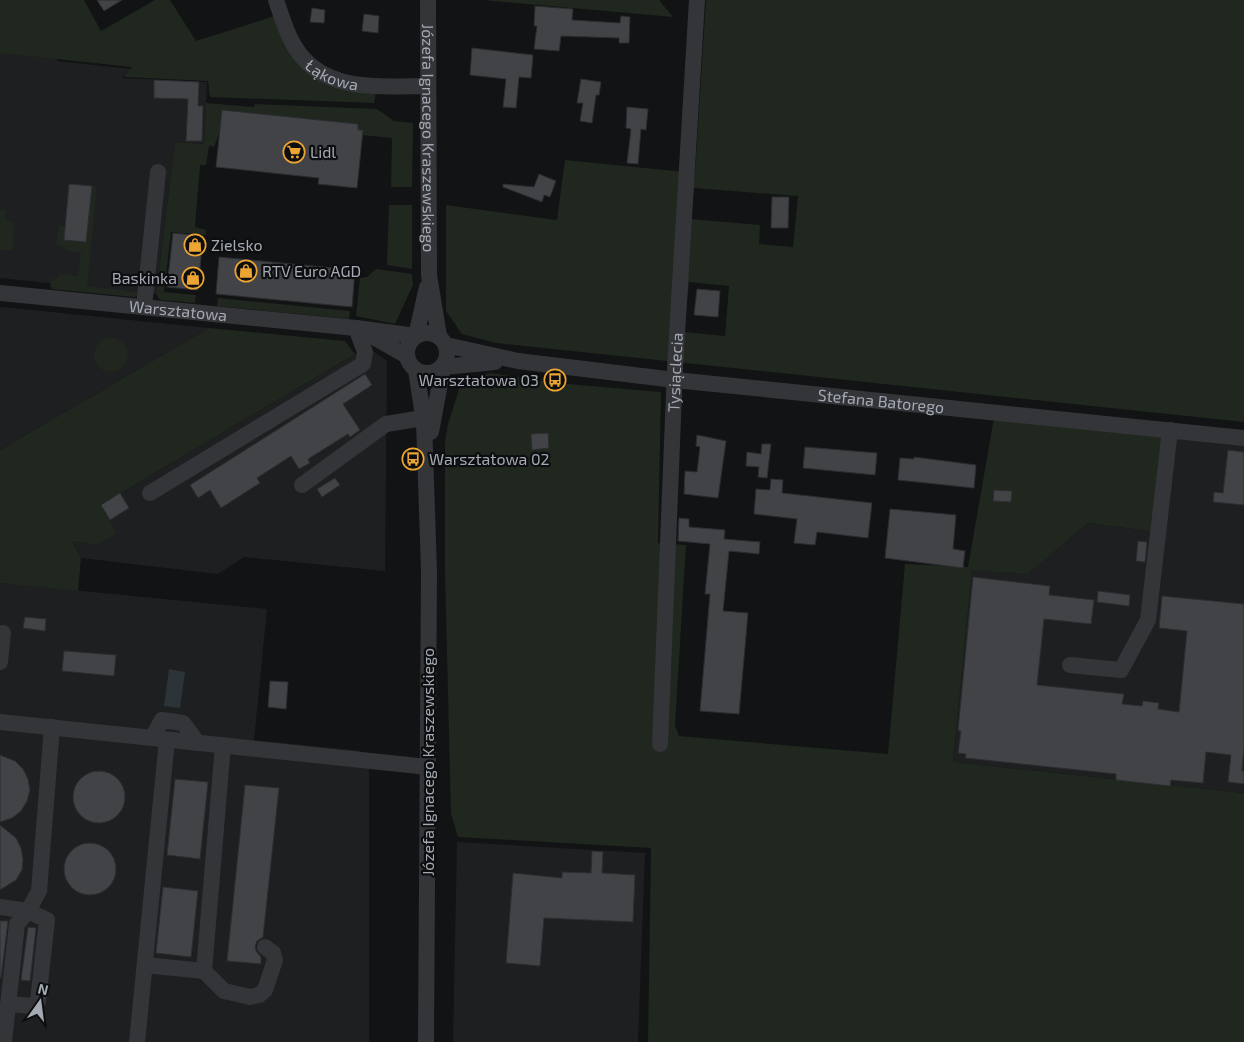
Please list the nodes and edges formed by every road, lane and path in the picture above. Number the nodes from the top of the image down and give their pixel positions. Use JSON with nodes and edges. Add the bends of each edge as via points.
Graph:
{"nodes":[{"id":1,"x":276,"y":0,"type":"edge"},
{"id":2,"x":428,"y":0,"type":"edge"},
{"id":3,"x":697,"y":0,"type":"edge"},
{"id":4,"x":428,"y":86,"type":"junction"},
{"id":5,"x":158,"y":172,"type":"dead end"},
{"id":6,"x":429,"y":276,"type":"junction"},
{"id":7,"x":0,"y":293,"type":"edge"},
{"id":8,"x":144,"y":307,"type":"junction"},
{"id":9,"x":356,"y":328,"type":"junction"},
{"id":10,"x":416,"y":336,"type":"junction"},
{"id":11,"x":442,"y":341,"type":"junction"},
{"id":12,"x":407,"y":356,"type":"junction"},
{"id":13,"x":518,"y":361,"type":"junction"},
{"id":14,"x":443,"y":367,"type":"junction"},
{"id":15,"x":416,"y":370,"type":"junction"},
{"id":16,"x":675,"y":380,"type":"junction"},
{"id":17,"x":424,"y":418,"type":"junction"},
{"id":18,"x":1170,"y":430,"type":"junction"},
{"id":19,"x":1244,"y":438,"type":"edge"},
{"id":20,"x":428,"y":481,"type":"junction"},
{"id":21,"x":302,"y":485,"type":"dead end"},
{"id":22,"x":150,"y":493,"type":"dead end"},
{"id":23,"x":3,"y":633,"type":"dead end"},
{"id":24,"x":0,"y":662,"type":"edge"},
{"id":25,"x":1070,"y":665,"type":"dead end"},
{"id":26,"x":0,"y":722,"type":"edge"},
{"id":27,"x":52,"y":727,"type":"junction"},
{"id":28,"x":160,"y":739,"type":"junction"},
{"id":29,"x":660,"y":744,"type":"dead end"},
{"id":30,"x":223,"y":745,"type":"junction"},
{"id":31,"x":428,"y":767,"type":"junction"},
{"id":32,"x":0,"y":907,"type":"edge"},
{"id":33,"x":28,"y":911,"type":"junction"},
{"id":34,"x":264,"y":947,"type":"dead end"},
{"id":35,"x":145,"y":966,"type":"junction"},
{"id":36,"x":204,"y":971,"type":"junction"},
{"id":37,"x":8,"y":1004,"type":"junction"},
{"id":38,"x":4,"y":1042,"type":"edge"},
{"id":39,"x":137,"y":1042,"type":"edge"},
{"id":40,"x":426,"y":1042,"type":"edge"}],
"edges":[{"from":1,"to":4,"type":"street","name":"Łąkowa","via":[[291,40],[304,59],[323,73],[359,86]]},
{"from":2,"to":4,"type":"street","name":"Józefa Ignacego Kraszewskiego"},
{"from":3,"to":16,"type":"street","name":"Tysiąclecia"},
{"from":4,"to":6,"type":"street","name":"Józefa Ignacego Kraszewskiego"},
{"from":5,"to":8,"type":"street"},
{"from":6,"to":10,"type":"street","name":"Józefa Ignacego Kraszewskiego"},
{"from":6,"to":11,"type":"street","name":"Józefa Ignacego Kraszewskiego"},
{"from":7,"to":8,"type":"street","name":"Warsztatowa"},
{"from":8,"to":9,"type":"street","name":"Warsztatowa"},
{"from":9,"to":10,"type":"street","name":"Warsztatowa"},
{"from":9,"to":12,"type":"street","name":"Warsztatowa"},
{"from":9,"to":22,"type":"street","via":[[365,352],[363,364]]},
{"from":10,"to":11,"type":"street","via":[[428,333]]},
{"from":10,"to":12,"type":"street","via":[[409,345]]},
{"from":11,"to":13,"type":"street","name":"Stefana Batorego"},
{"from":11,"to":14,"type":"street","via":[[448,356]]},
{"from":12,"to":15,"type":"street"},
{"from":13,"to":14,"type":"street","name":"Stefana Batorego"},
{"from":13,"to":16,"type":"street","name":"Stefana Batorego"},
{"from":14,"to":15,"type":"street","via":[[427,374]]},
{"from":14,"to":20,"type":"street","name":"Józefa Ignacego Kraszewskiego","via":[[432,426]]},
{"from":15,"to":17,"type":"street","name":"Józefa Ignacego Kraszewskiego"},
{"from":16,"to":18,"type":"street","name":"Stefana Batorego"},
{"from":16,"to":29,"type":"street","name":"Tysiąclecia"},
{"from":17,"to":20,"type":"street","name":"Józefa Ignacego Kraszewskiego"},
{"from":17,"to":21,"type":"street","via":[[386,424]]},
{"from":18,"to":19,"type":"street","name":"Stefana Batorego"},
{"from":18,"to":25,"type":"street","via":[[1148,620],[1121,670]]},
{"from":20,"to":31,"type":"street","name":"Józefa Ignacego Kraszewskiego"},
{"from":23,"to":24,"type":"street"},
{"from":26,"to":27,"type":"street"},
{"from":27,"to":28,"type":"street"},
{"from":27,"to":33,"type":"street","via":[[39,891]]},
{"from":28,"to":30,"type":"street"},
{"from":28,"to":35,"type":"street"},
{"from":30,"to":31,"type":"street"},
{"from":30,"to":36,"type":"street"},
{"from":31,"to":40,"type":"street","name":"Józefa Ignacego Kraszewskiego"},
{"from":32,"to":33,"type":"street"},
{"from":33,"to":37,"type":"street","via":[[17,924]]},
{"from":33,"to":37,"type":"street","via":[[47,920],[38,1001],[32,1006]]},
{"from":34,"to":36,"type":"street","via":[[273,952],[275,960],[265,990],[259,995],[250,997],[224,991]]},
{"from":35,"to":36,"type":"street"},
{"from":35,"to":39,"type":"street"},
{"from":37,"to":38,"type":"street"}]}
